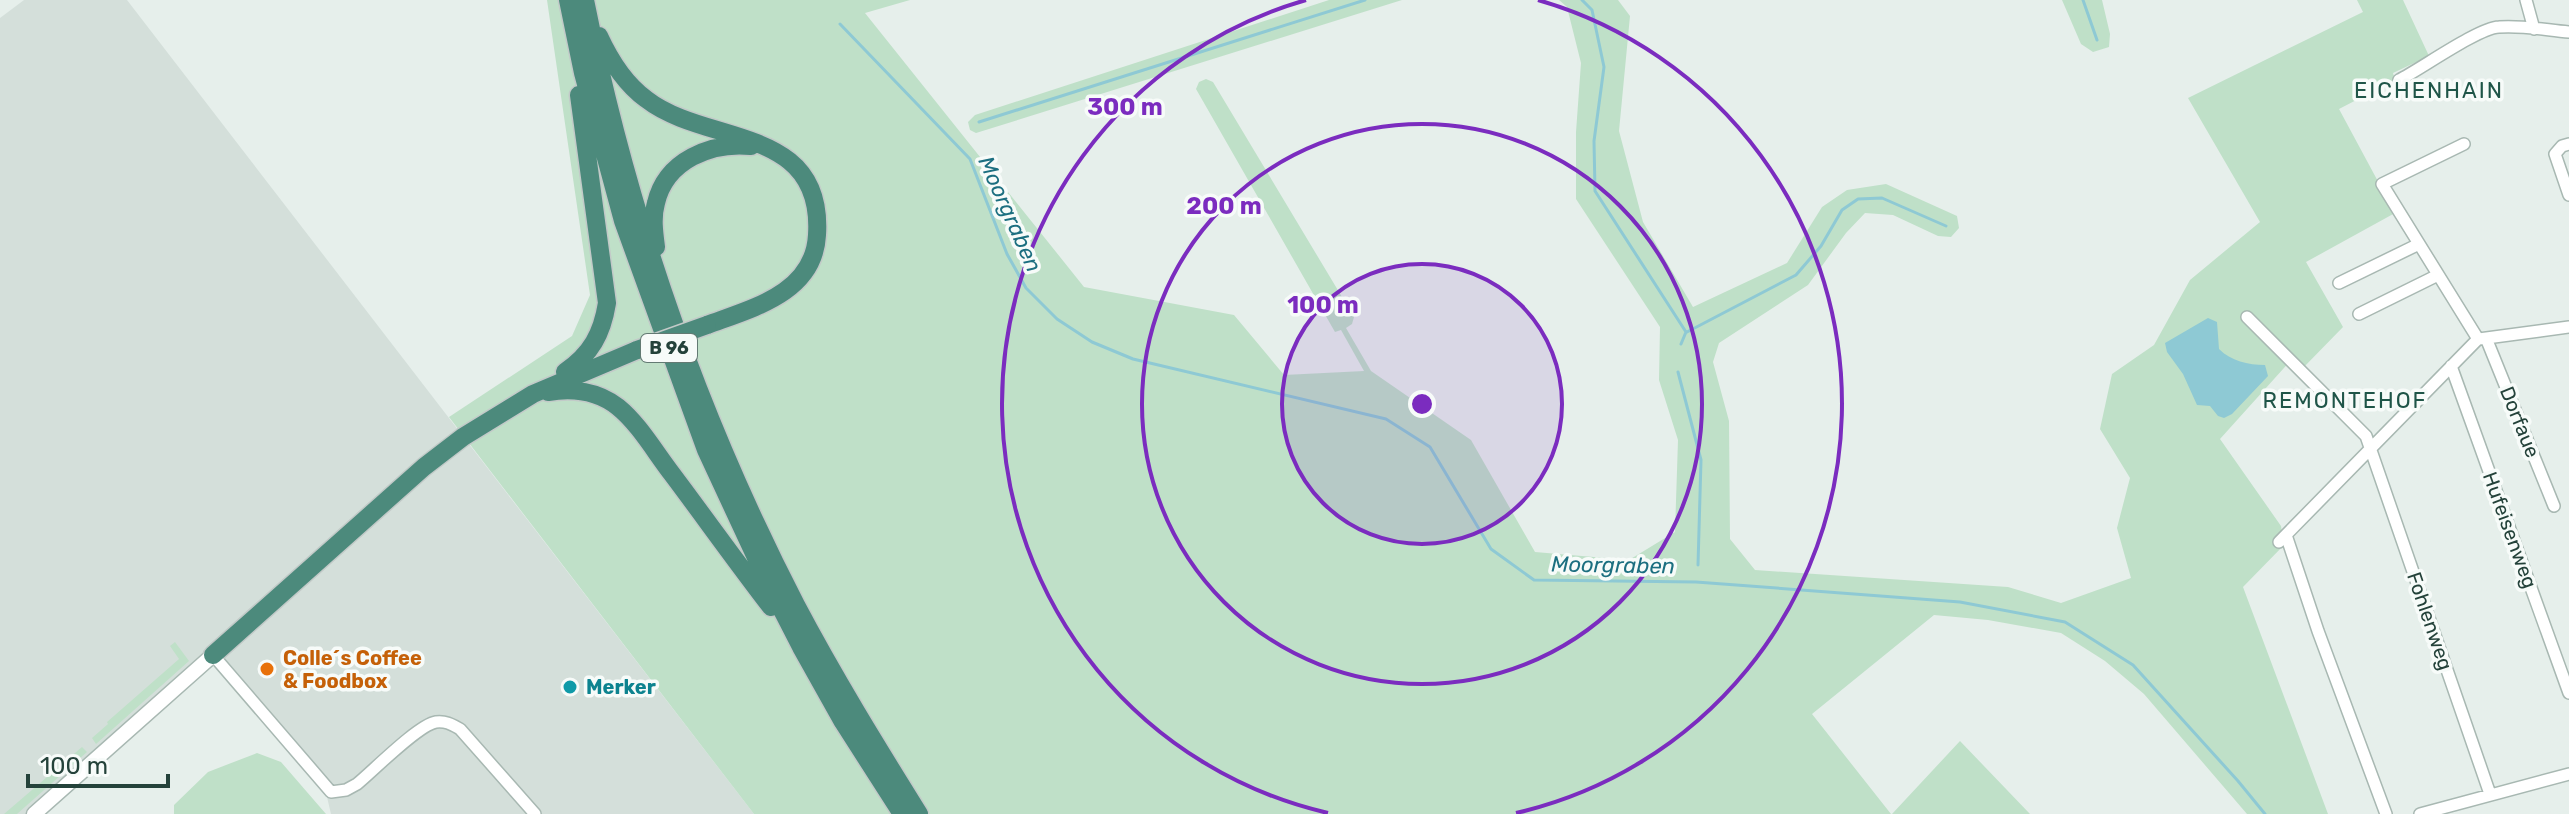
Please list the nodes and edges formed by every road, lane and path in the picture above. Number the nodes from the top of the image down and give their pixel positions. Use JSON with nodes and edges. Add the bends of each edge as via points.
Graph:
{"nodes":[{"id":1,"x":568,"y":0,"type":"edge"},
{"id":2,"x":2526,"y":0,"type":"edge"},
{"id":3,"x":586,"y":6,"type":"edge"},
{"id":4,"x":2534,"y":29,"type":"junction"},
{"id":5,"x":2569,"y":32,"type":"edge"},
{"id":6,"x":575,"y":36,"type":"junction"},
{"id":7,"x":2399,"y":80,"type":"dead end"},
{"id":8,"x":2464,"y":144,"type":"dead end"},
{"id":9,"x":2569,"y":144,"type":"edge"},
{"id":10,"x":770,"y":148,"type":"junction"},
{"id":11,"x":2569,"y":195,"type":"edge"},
{"id":12,"x":2419,"y":244,"type":"junction"},
{"id":13,"x":2438,"y":275,"type":"junction"},
{"id":14,"x":659,"y":282,"type":"junction"},
{"id":15,"x":2339,"y":283,"type":"dead end"},
{"id":16,"x":2359,"y":314,"type":"dead end"},
{"id":17,"x":2247,"y":317,"type":"dead end"},
{"id":18,"x":2569,"y":327,"type":"edge"},
{"id":19,"x":2482,"y":338,"type":"junction"},
{"id":20,"x":2451,"y":366,"type":"junction"},
{"id":21,"x":533,"y":394,"type":"junction"},
{"id":22,"x":2370,"y":448,"type":"junction"},
{"id":23,"x":2554,"y":506,"type":"dead end"},
{"id":24,"x":801,"y":647,"type":"junction"},
{"id":25,"x":213,"y":655,"type":"junction"},
{"id":26,"x":2569,"y":693,"type":"edge"},
{"id":27,"x":2569,"y":774,"type":"edge"},
{"id":28,"x":2490,"y":794,"type":"junction"},
{"id":29,"x":34,"y":814,"type":"edge"},
{"id":30,"x":535,"y":814,"type":"edge"},
{"id":31,"x":902,"y":814,"type":"edge"},
{"id":32,"x":919,"y":814,"type":"edge"},
{"id":33,"x":2386,"y":814,"type":"edge"},
{"id":34,"x":2420,"y":814,"type":"edge"}],
"edges":[{"from":1,"to":6,"type":"highway","number":"B 96"},
{"from":2,"to":4,"type":"street"},
{"from":3,"to":10,"type":"highway","via":[[608,56],[646,99],[688,122]]},
{"from":3,"to":14,"type":"highway","number":"B 96"},
{"from":4,"to":5,"type":"street"},
{"from":4,"to":7,"type":"street","via":[[2493,28]]},
{"from":6,"to":21,"type":"highway","via":[[607,303],[604,324],[587,354]]},
{"from":6,"to":24,"type":"highway","number":"B 96","via":[[623,221],[706,450]]},
{"from":8,"to":12,"type":"street","name":"Dorfaue","via":[[2382,184]]},
{"from":9,"to":11,"type":"street","via":[[2555,154]]},
{"from":10,"to":14,"type":"highway","via":[[717,146],[677,167],[656,201]]},
{"from":10,"to":21,"type":"highway","bridge":true,"via":[[800,173],[816,202],[813,257],[793,286]]},
{"from":12,"to":13,"type":"street","name":"Dorfaue"},
{"from":12,"to":15,"type":"street"},
{"from":13,"to":16,"type":"street"},
{"from":13,"to":19,"type":"street","name":"Dorfaue"},
{"from":14,"to":32,"type":"highway","number":"B 96","via":[[760,531],[856,713]]},
{"from":17,"to":22,"type":"street","via":[[2366,436]]},
{"from":18,"to":19,"type":"street"},
{"from":19,"to":20,"type":"street"},
{"from":19,"to":23,"type":"street","name":"Dorfaue"},
{"from":20,"to":22,"type":"street"},
{"from":20,"to":26,"type":"street","name":"Hufeisenweg"},
{"from":21,"to":24,"type":"highway","via":[[581,391],[617,406]]},
{"from":21,"to":25,"type":"highway","via":[[424,467]]},
{"from":22,"to":28,"type":"street","name":"Fohlenweg"},
{"from":22,"to":33,"type":"street","via":[[2283,538]]},
{"from":24,"to":31,"type":"highway","number":"B 96"},
{"from":25,"to":29,"type":"street"},
{"from":25,"to":30,"type":"street","via":[[331,792],[357,784],[418,731],[447,722],[460,729]]},
{"from":27,"to":28,"type":"street"},
{"from":28,"to":34,"type":"street"}]}
